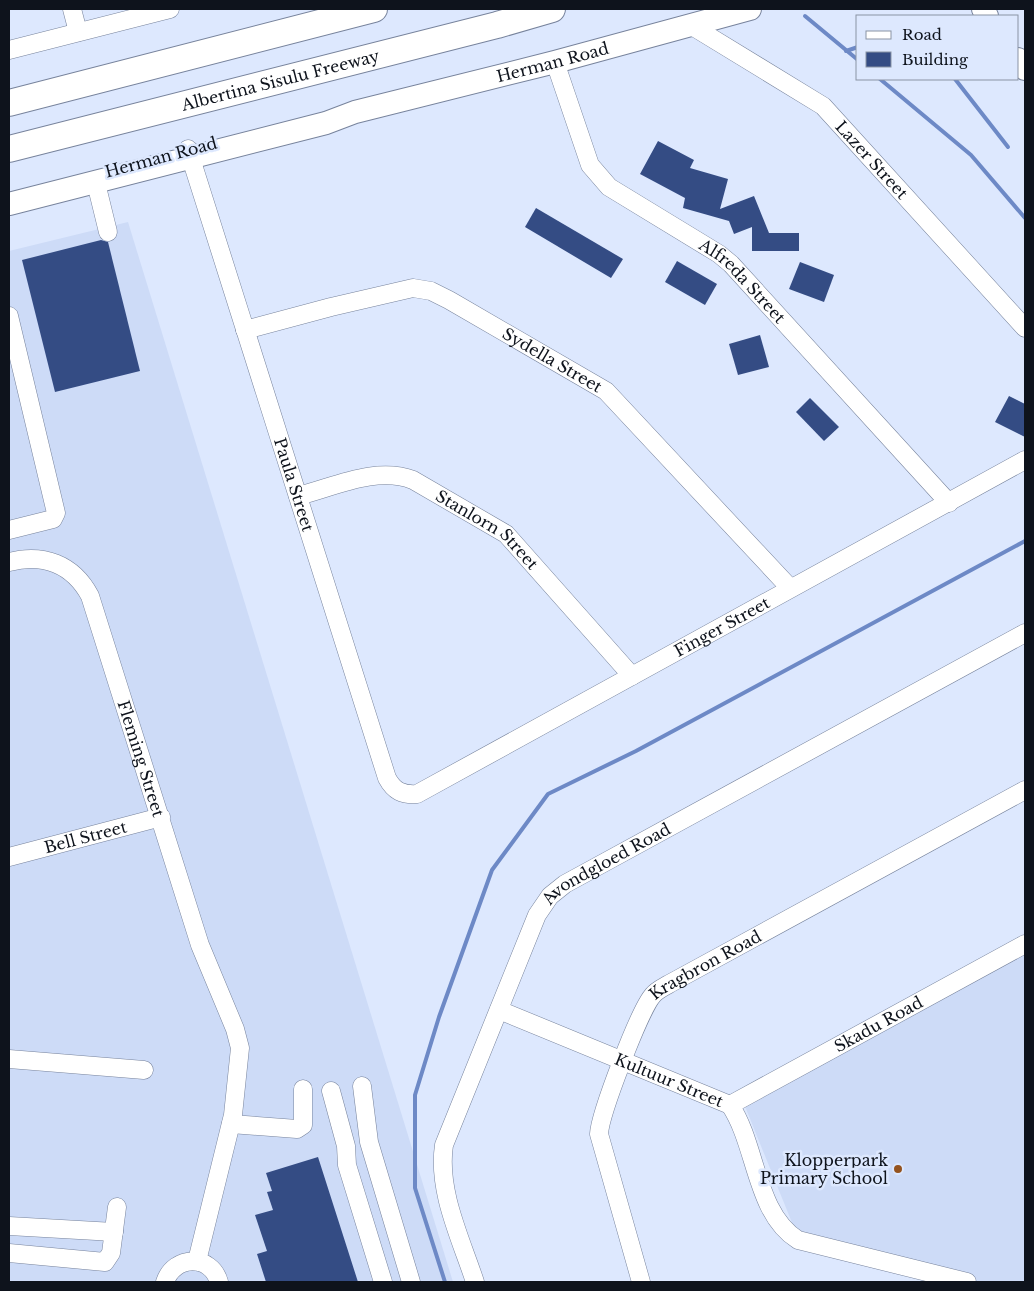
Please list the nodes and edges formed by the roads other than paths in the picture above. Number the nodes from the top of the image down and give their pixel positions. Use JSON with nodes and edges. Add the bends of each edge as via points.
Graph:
{"nodes":[{"id":1,"x":72,"y":9,"type":"edge"},
{"id":2,"x":170,"y":9,"type":"edge"},
{"id":3,"x":374,"y":9,"type":"edge"},
{"id":4,"x":552,"y":9,"type":"edge"},
{"id":5,"x":750,"y":9,"type":"edge"},
{"id":6,"x":692,"y":26,"type":"junction"},
{"id":7,"x":78,"y":32,"type":"junction"},
{"id":8,"x":9,"y":50,"type":"edge"},
{"id":9,"x":555,"y":62,"type":"junction"},
{"id":10,"x":9,"y":103,"type":"edge"},
{"id":11,"x":9,"y":149,"type":"edge"},
{"id":12,"x":190,"y":153,"type":"junction"},
{"id":13,"x":96,"y":183,"type":"junction"},
{"id":14,"x":57,"y":191,"type":"junction"},
{"id":15,"x":9,"y":204,"type":"edge"},
{"id":16,"x":108,"y":232,"type":"dead end"},
{"id":17,"x":9,"y":316,"type":"edge"},
{"id":18,"x":1025,"y":328,"type":"edge"},
{"id":19,"x":245,"y":330,"type":"junction"},
{"id":20,"x":1025,"y":460,"type":"edge"},
{"id":21,"x":298,"y":496,"type":"junction"},
{"id":22,"x":949,"y":503,"type":"junction"},
{"id":23,"x":9,"y":530,"type":"edge"},
{"id":24,"x":9,"y":562,"type":"edge"},
{"id":25,"x":790,"y":588,"type":"junction"},
{"id":26,"x":1024,"y":638,"type":"edge"},
{"id":27,"x":632,"y":676,"type":"junction"},
{"id":28,"x":1025,"y":790,"type":"edge"},
{"id":29,"x":417,"y":794,"type":"joint"},
{"id":30,"x":161,"y":818,"type":"junction"},
{"id":31,"x":9,"y":857,"type":"edge"},
{"id":32,"x":1025,"y":944,"type":"edge"},
{"id":33,"x":499,"y":1010,"type":"junction"},
{"id":34,"x":9,"y":1059,"type":"edge"},
{"id":35,"x":622,"y":1062,"type":"junction"},
{"id":36,"x":144,"y":1070,"type":"dead end"},
{"id":37,"x":362,"y":1086,"type":"dead end"},
{"id":38,"x":303,"y":1089,"type":"dead end"},
{"id":39,"x":331,"y":1091,"type":"dead end"},
{"id":40,"x":730,"y":1105,"type":"junction"},
{"id":41,"x":231,"y":1124,"type":"junction"},
{"id":42,"x":369,"y":1142,"type":"junction"},
{"id":43,"x":346,"y":1146,"type":"junction"},
{"id":44,"x":117,"y":1207,"type":"dead end"},
{"id":45,"x":9,"y":1226,"type":"edge"},
{"id":46,"x":114,"y":1232,"type":"junction"},
{"id":47,"x":9,"y":1253,"type":"edge"},
{"id":48,"x":197,"y":1261,"type":"junction"},
{"id":49,"x":165,"y":1282,"type":"edge"},
{"id":50,"x":219,"y":1282,"type":"edge"},
{"id":51,"x":383,"y":1282,"type":"edge"},
{"id":52,"x":411,"y":1282,"type":"edge"},
{"id":53,"x":475,"y":1282,"type":"edge"},
{"id":54,"x":641,"y":1282,"type":"edge"},
{"id":55,"x":967,"y":1282,"type":"edge"}],
"edges":[{"from":1,"to":7,"type":"street"},
{"from":2,"to":7,"type":"street"},
{"from":3,"to":10,"type":"highway"},
{"from":4,"to":11,"type":"highway","name":"Albertina Sisulu Freeway"},
{"from":5,"to":6,"type":"main road","name":"Herman Road"},
{"from":6,"to":9,"type":"main road","name":"Herman Road"},
{"from":6,"to":18,"type":"street","name":"Lazer Street","via":[[823,106]]},
{"from":7,"to":8,"type":"street"},
{"from":9,"to":12,"type":"main road","name":"Herman Road","via":[[355,112],[324,115]]},
{"from":9,"to":22,"type":"street","name":"Alfreda Street","via":[[590,165],[597,176],[609,187],[719,254],[736,268]]},
{"from":12,"to":13,"type":"main road","name":"Herman Road"},
{"from":12,"to":14,"type":"main road","name":"Herman Road","via":[[76,179]]},
{"from":12,"to":19,"type":"street","name":"Paula Street"},
{"from":13,"to":14,"type":"main road","name":"Herman Road"},
{"from":13,"to":16,"type":"street"},
{"from":14,"to":15,"type":"main road","name":"Herman Road"},
{"from":17,"to":23,"type":"street","via":[[56,513],[53,519]]},
{"from":19,"to":21,"type":"street","name":"Paula Street"},
{"from":19,"to":25,"type":"street","name":"Sydella Street","via":[[413,288],[431,291],[606,390]]},
{"from":20,"to":22,"type":"street","name":"Finger Street"},
{"from":21,"to":27,"type":"street","name":"Stanlorn Street","via":[[377,475],[396,475],[412,480],[506,534]]},
{"from":21,"to":29,"type":"street","name":"Paula Street","via":[[387,778],[398,792]]},
{"from":22,"to":25,"type":"street","name":"Finger Street"},
{"from":24,"to":30,"type":"street","name":"Fleming Street","via":[[32,558],[53,562],[68,570],[85,587]]},
{"from":25,"to":27,"type":"street","name":"Finger Street"},
{"from":26,"to":33,"type":"street","name":"Avondgloed Road","via":[[565,884],[550,896],[537,915]]},
{"from":27,"to":29,"type":"street","name":"Finger Street"},
{"from":28,"to":35,"type":"street","name":"Kragbron Road","via":[[658,990],[649,1001]]},
{"from":30,"to":31,"type":"street","name":"Bell Street"},
{"from":30,"to":41,"type":"street","name":"Fleming Street","via":[[200,945],[236,1030],[240,1048]]},
{"from":32,"to":40,"type":"street","name":"Skadu Road"},
{"from":33,"to":35,"type":"street","name":"Kultuur Street"},
{"from":33,"to":53,"type":"street","name":"Avondgloed Road","via":[[450,1128],[442,1162],[450,1205]]},
{"from":34,"to":36,"type":"street"},
{"from":35,"to":40,"type":"street","name":"Kultuur Street"},
{"from":35,"to":54,"type":"street","name":"Kragbron Road","via":[[600,1122],[599,1134]]},
{"from":37,"to":42,"type":"street"},
{"from":38,"to":41,"type":"street","via":[[303,1125],[297,1129]]},
{"from":39,"to":43,"type":"street"},
{"from":40,"to":55,"type":"street","name":"Kultuur Street","via":[[740,1119],[772,1212],[791,1235],[798,1240]]},
{"from":41,"to":48,"type":"street","name":"Fleming Street"},
{"from":42,"to":43,"type":"street"},
{"from":42,"to":52,"type":"street"},
{"from":43,"to":51,"type":"street","via":[[346,1166]]},
{"from":44,"to":46,"type":"street"},
{"from":45,"to":46,"type":"street"},
{"from":46,"to":47,"type":"street","via":[[112,1253],[105,1262]]},
{"from":48,"to":49,"type":"street","via":[[176,1266]]},
{"from":48,"to":50,"type":"street","via":[[210,1267]]}]}
